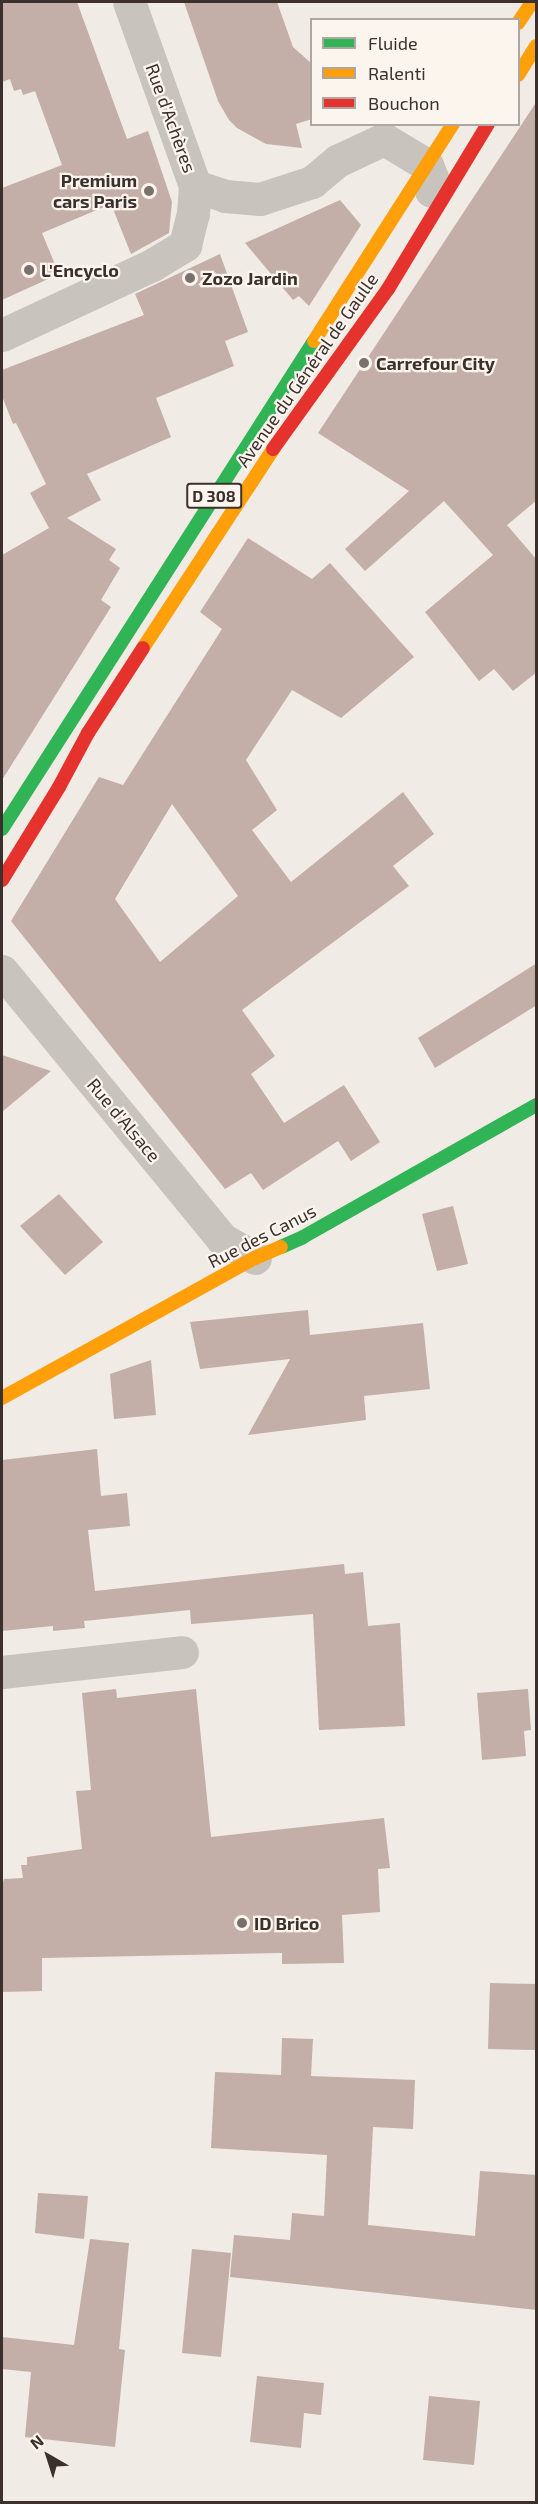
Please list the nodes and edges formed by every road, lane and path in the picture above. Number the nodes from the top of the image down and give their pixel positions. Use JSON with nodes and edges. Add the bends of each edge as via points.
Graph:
{"nodes":[{"id":1,"x":129,"y":2,"type":"edge"},
{"id":2,"x":532,"y":2,"type":"edge"},
{"id":3,"x":520,"y":21,"type":"edge"},
{"id":4,"x":537,"y":46,"type":"edge"},
{"id":5,"x":520,"y":73,"type":"edge"},
{"id":6,"x":452,"y":126,"type":"edge"},
{"id":7,"x":487,"y":126,"type":"edge"},
{"id":8,"x":427,"y":165,"type":"junction"},
{"id":9,"x":195,"y":186,"type":"junction"},
{"id":10,"x":398,"y":272,"type":"junction"},
{"id":11,"x":2,"y":335,"type":"edge"},
{"id":12,"x":48,"y":753,"type":"junction"},
{"id":13,"x":2,"y":829,"type":"edge"},
{"id":14,"x":2,"y":858,"type":"edge"},
{"id":15,"x":2,"y":880,"type":"edge"},
{"id":16,"x":2,"y":972,"type":"edge"},
{"id":17,"x":537,"y":1105,"type":"edge"},
{"id":18,"x":255,"y":1258,"type":"junction"},
{"id":19,"x":2,"y":1398,"type":"edge"},
{"id":20,"x":182,"y":1652,"type":"dead end"},
{"id":21,"x":2,"y":1672,"type":"edge"}],
"edges":[{"from":1,"to":9,"type":"street","name":"Rue d'Achères"},
{"from":2,"to":3,"type":"main road"},
{"from":4,"to":5,"type":"main road"},
{"from":6,"to":8,"type":"main road","name":"Avenue du Général de Gaulle","number":"D 308"},
{"from":7,"to":10,"type":"main road","name":"Avenue du Général de Gaulle","number":"D 308"},
{"from":8,"to":9,"type":"street","name":"Rue d'Achères","via":[[384,139],[338,161],[312,182],[260,199],[225,196]]},
{"from":8,"to":10,"type":"street","via":[[435,185],[395,250]]},
{"from":8,"to":12,"type":"main road","name":"Avenue du Général de Gaulle","number":"D 308"},
{"from":9,"to":11,"type":"street","via":[[185,245],[152,265]]},
{"from":10,"to":15,"type":"main road","name":"Avenue du Général de Gaulle","number":"D 308","via":[[254,477],[88,734]]},
{"from":12,"to":13,"type":"main road","name":"Avenue du Général de Gaulle","number":"D 308"},
{"from":12,"to":14,"type":"street","via":[[41,792]]},
{"from":16,"to":18,"type":"street","name":"Rue d'Alsace","via":[[222,1239]]},
{"from":17,"to":18,"type":"main road","name":"Rue des Canus","via":[[303,1237]]},
{"from":18,"to":19,"type":"main road","name":"Rue des Canus"},
{"from":20,"to":21,"type":"street"}]}
